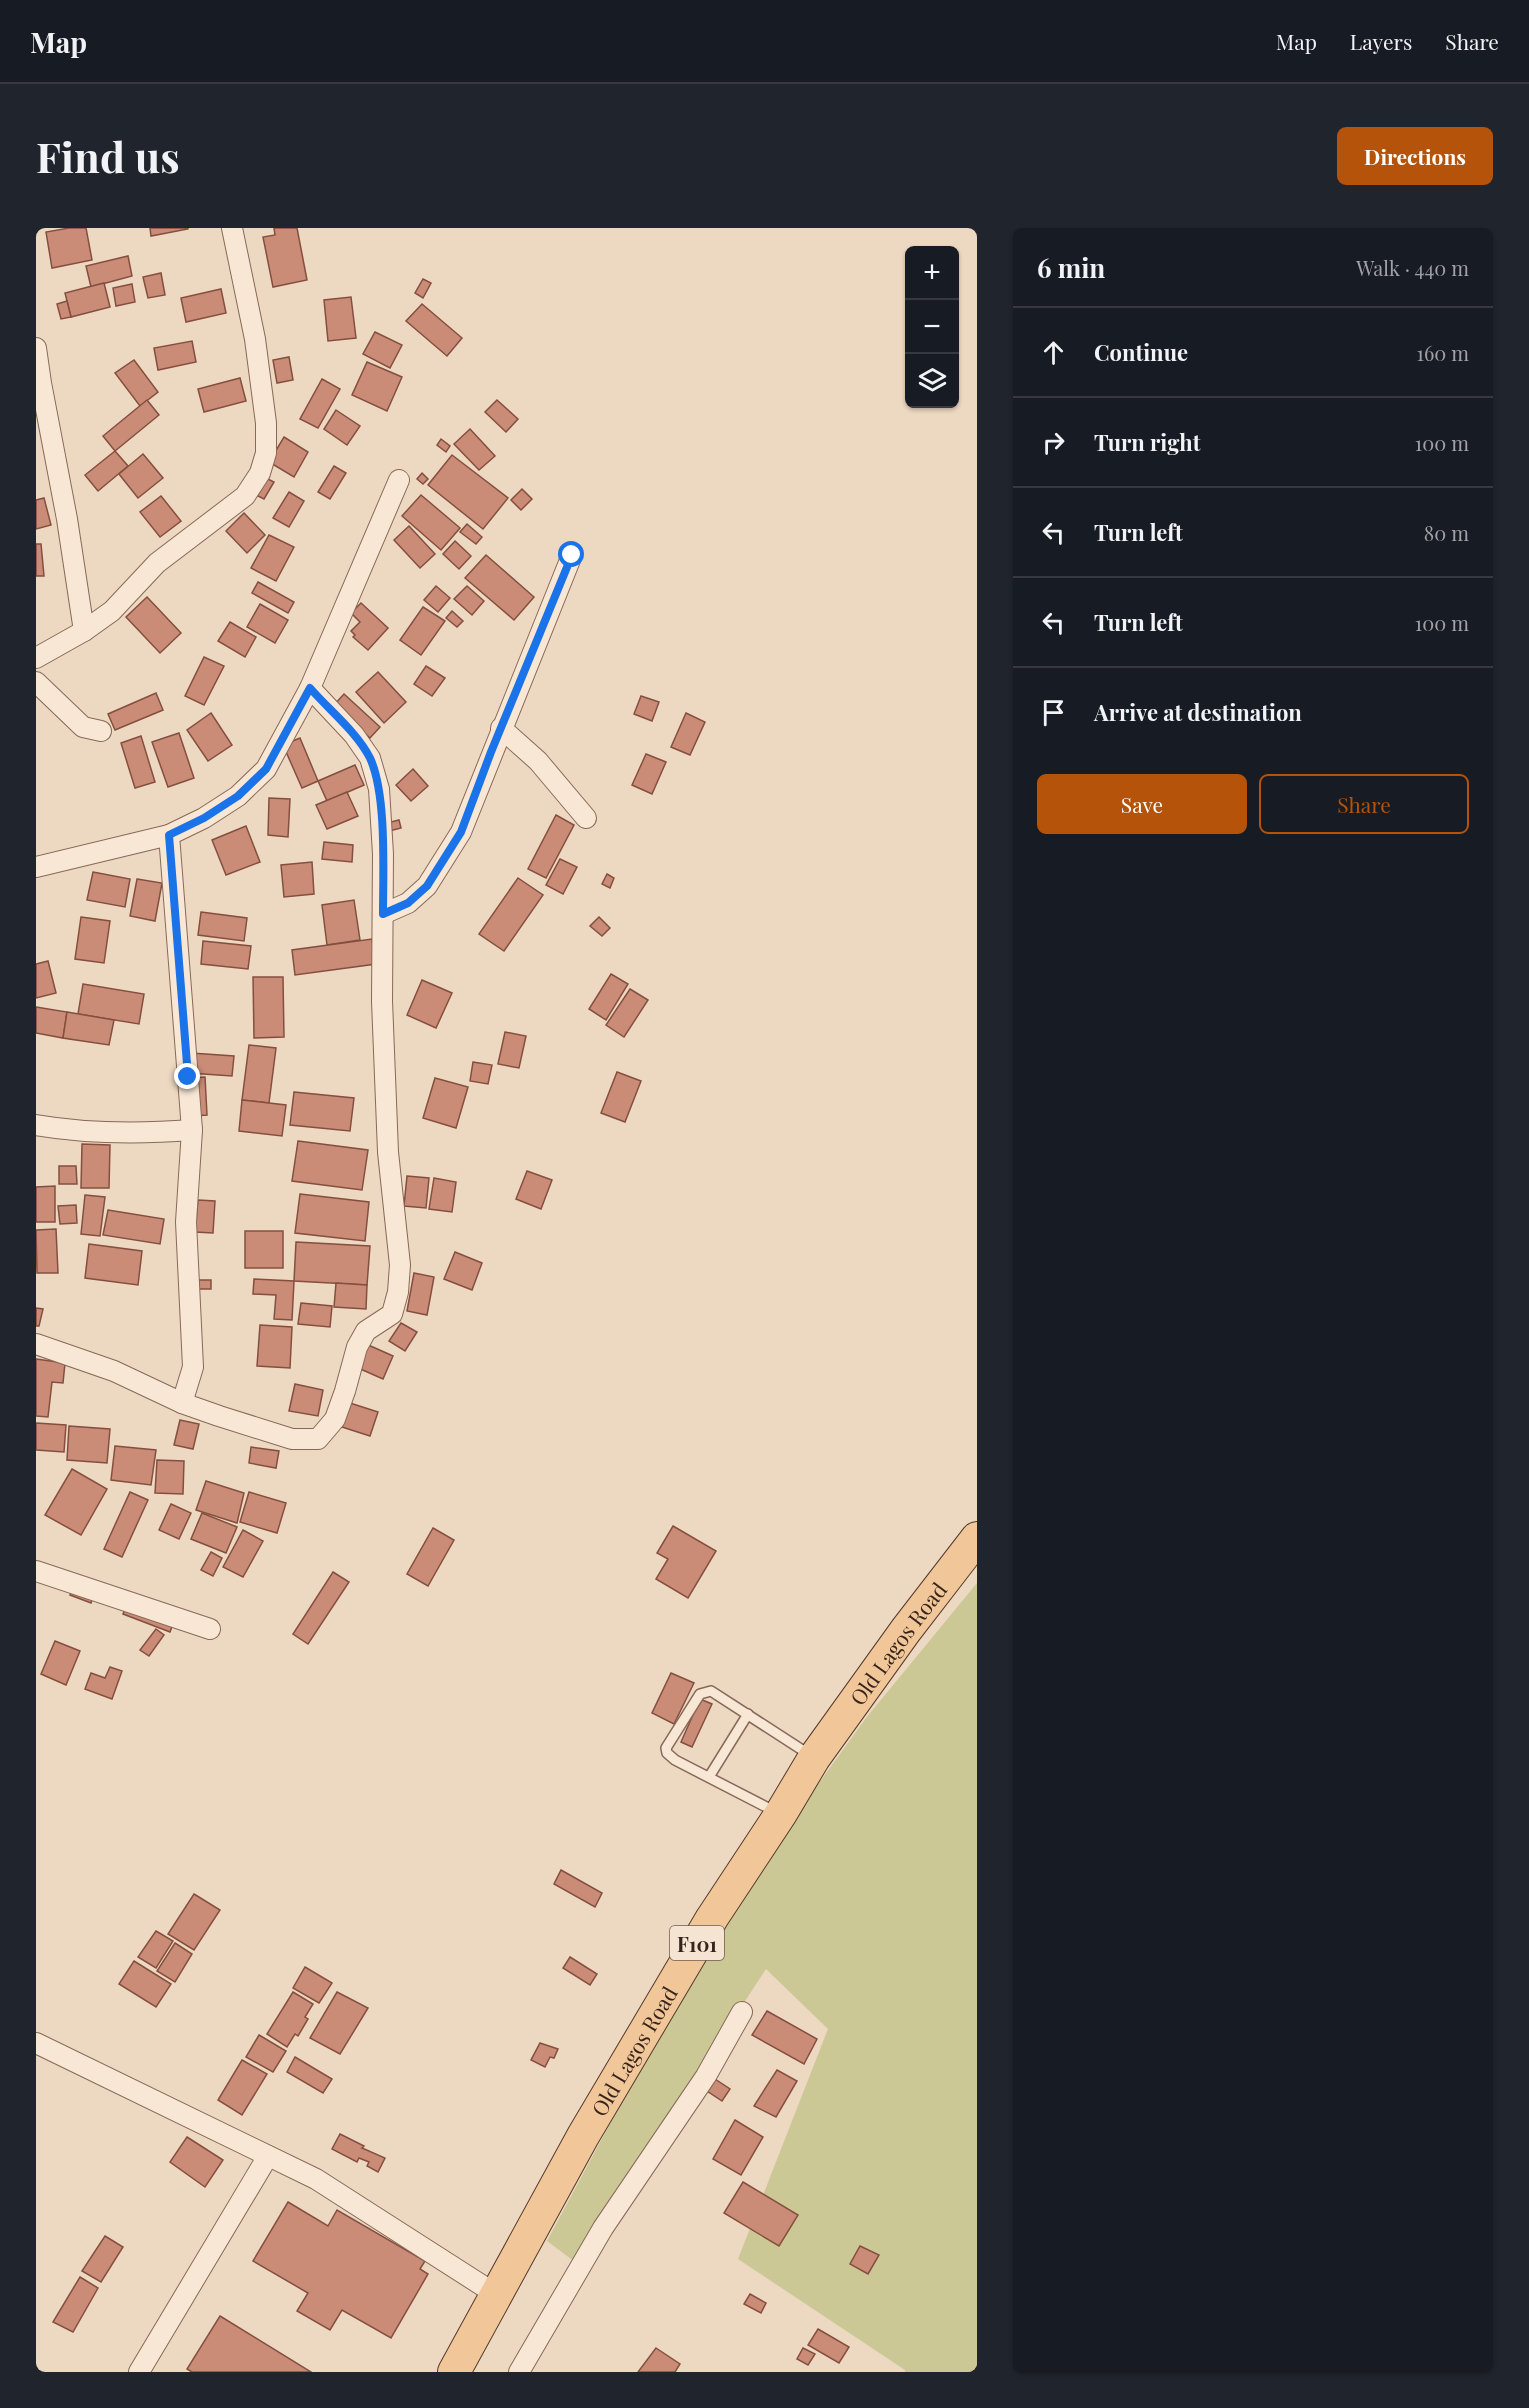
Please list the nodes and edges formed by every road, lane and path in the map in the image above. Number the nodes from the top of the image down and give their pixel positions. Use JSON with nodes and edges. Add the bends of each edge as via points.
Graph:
{"nodes":[{"id":1,"x":232,"y":228,"type":"edge"},
{"id":2,"x":36,"y":348,"type":"edge"},
{"id":3,"x":399,"y":480,"type":"dead end"},
{"id":4,"x":572,"y":555,"type":"dead end"},
{"id":5,"x":84,"y":631,"type":"junction"},
{"id":6,"x":36,"y":658,"type":"edge"},
{"id":7,"x":36,"y":682,"type":"edge"},
{"id":8,"x":310,"y":688,"type":"junction"},
{"id":9,"x":501,"y":728,"type":"junction"},
{"id":10,"x":101,"y":732,"type":"dead end"},
{"id":11,"x":586,"y":818,"type":"dead end"},
{"id":12,"x":169,"y":835,"type":"junction"},
{"id":13,"x":36,"y":867,"type":"edge"},
{"id":14,"x":383,"y":914,"type":"junction"},
{"id":15,"x":36,"y":1125,"type":"edge"},
{"id":16,"x":192,"y":1130,"type":"junction"},
{"id":17,"x":36,"y":1344,"type":"edge"},
{"id":18,"x":182,"y":1403,"type":"junction"},
{"id":19,"x":977,"y":1538,"type":"edge"},
{"id":20,"x":36,"y":1571,"type":"edge"},
{"id":21,"x":210,"y":1629,"type":"dead end"},
{"id":22,"x":748,"y":1714,"type":"junction"},
{"id":23,"x":814,"y":1758,"type":"junction"},
{"id":24,"x":709,"y":1777,"type":"junction"},
{"id":25,"x":780,"y":1815,"type":"junction"},
{"id":26,"x":742,"y":2012,"type":"dead end"},
{"id":27,"x":36,"y":2043,"type":"edge"},
{"id":28,"x":268,"y":2156,"type":"junction"},
{"id":29,"x":497,"y":2295,"type":"junction"},
{"id":30,"x":139,"y":2372,"type":"edge"},
{"id":31,"x":454,"y":2372,"type":"edge"},
{"id":32,"x":519,"y":2372,"type":"edge"}],
"edges":[{"from":1,"to":5,"type":"street","via":[[255,339],[266,423],[267,453],[260,473],[245,496],[157,563],[112,611]]},
{"from":2,"to":5,"type":"street"},
{"from":3,"to":8,"type":"street"},
{"from":4,"to":9,"type":"street"},
{"from":5,"to":6,"type":"street"},
{"from":7,"to":10,"type":"street","via":[[83,727]]},
{"from":8,"to":12,"type":"street","via":[[266,769],[238,796]]},
{"from":8,"to":14,"type":"street","via":[[370,758],[379,789]]},
{"from":9,"to":11,"type":"street","via":[[538,760]]},
{"from":9,"to":14,"type":"street","via":[[461,832],[427,886],[408,903]]},
{"from":12,"to":13,"type":"street"},
{"from":12,"to":16,"type":"street"},
{"from":14,"to":18,"type":"street","via":[[388,1152],[400,1265],[392,1314],[366,1330],[334,1419],[318,1439],[292,1439]]},
{"from":15,"to":16,"type":"street","via":[[133,1134]]},
{"from":16,"to":18,"type":"street","via":[[186,1222],[193,1367]]},
{"from":17,"to":18,"type":"street","via":[[114,1371]]},
{"from":19,"to":23,"type":"main road","name":"Old Lagos Road","number":"F101"},
{"from":20,"to":21,"type":"street"},
{"from":22,"to":23,"type":"lane"},
{"from":22,"to":24,"type":"lane"},
{"from":22,"to":24,"type":"lane","via":[[716,1693],[705,1691],[666,1748],[675,1760]]},
{"from":23,"to":25,"type":"main road","name":"Old Lagos Road","number":"F101"},
{"from":24,"to":25,"type":"lane"},
{"from":25,"to":29,"type":"main road","name":"Old Lagos Road","number":"F101","via":[[651,2020]]},
{"from":26,"to":32,"type":"street","via":[[706,2076],[603,2228]]},
{"from":27,"to":28,"type":"street"},
{"from":28,"to":29,"type":"street","via":[[335,2190]]},
{"from":28,"to":30,"type":"street"},
{"from":29,"to":31,"type":"main road","name":"Old Lagos Road","number":"F101"}]}
